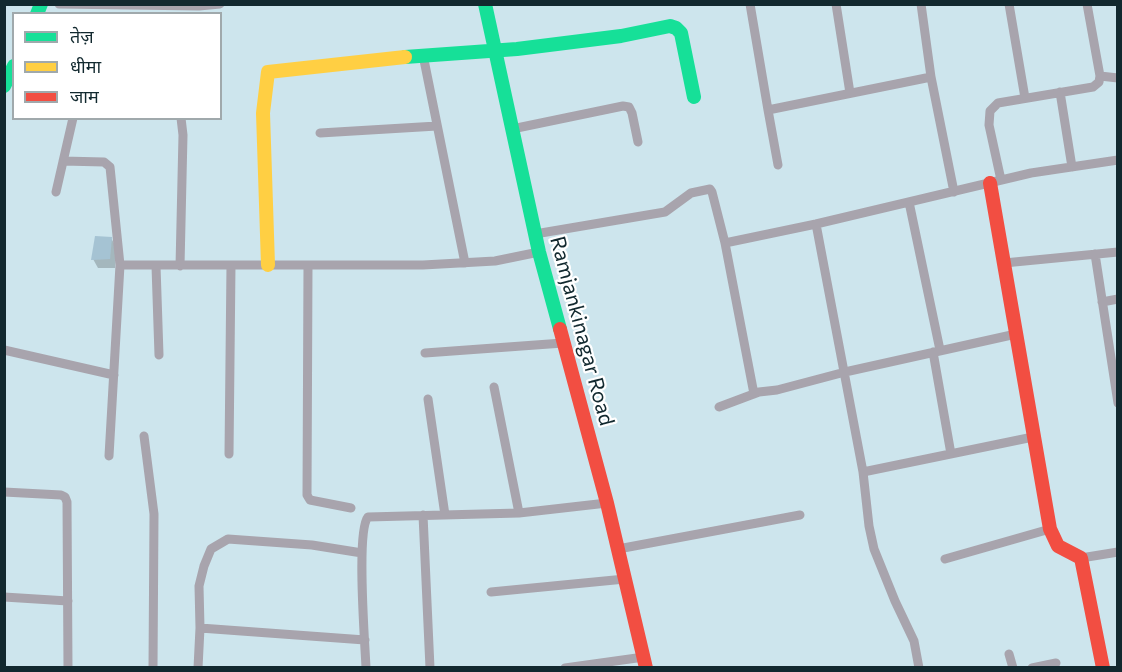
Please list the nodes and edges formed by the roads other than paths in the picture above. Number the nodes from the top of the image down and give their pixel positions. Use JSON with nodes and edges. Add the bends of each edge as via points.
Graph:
{"nodes":[{"id":1,"x":59,"y":4,"type":"edge"},
{"id":2,"x":220,"y":4,"type":"edge"},
{"id":3,"x":485,"y":4,"type":"edge"},
{"id":4,"x":750,"y":4,"type":"edge"},
{"id":5,"x":836,"y":4,"type":"edge"},
{"id":6,"x":921,"y":4,"type":"edge"},
{"id":7,"x":1010,"y":4,"type":"edge"},
{"id":8,"x":1087,"y":4,"type":"edge"},
{"id":9,"x":199,"y":5,"type":"edge"},
{"id":10,"x":495,"y":49,"type":"junction"},
{"id":11,"x":423,"y":55,"type":"junction"},
{"id":12,"x":1100,"y":76,"type":"junction"},
{"id":13,"x":931,"y":77,"type":"junction"},
{"id":14,"x":1118,"y":78,"type":"edge"},
{"id":15,"x":1060,"y":92,"type":"junction"},
{"id":16,"x":850,"y":93,"type":"junction"},
{"id":17,"x":694,"y":97,"type":"dead end"},
{"id":18,"x":1025,"y":98,"type":"junction"},
{"id":19,"x":768,"y":110,"type":"junction"},
{"id":20,"x":73,"y":120,"type":"edge"},
{"id":21,"x":181,"y":120,"type":"edge"},
{"id":22,"x":437,"y":126,"type":"junction"},
{"id":23,"x":512,"y":129,"type":"junction"},
{"id":24,"x":320,"y":132,"type":"dead end"},
{"id":25,"x":638,"y":142,"type":"dead end"},
{"id":26,"x":1118,"y":160,"type":"edge"},
{"id":27,"x":63,"y":161,"type":"junction"},
{"id":28,"x":778,"y":165,"type":"dead end"},
{"id":29,"x":1072,"y":167,"type":"junction"},
{"id":30,"x":995,"y":181,"type":"junction"},
{"id":31,"x":56,"y":192,"type":"dead end"},
{"id":32,"x":954,"y":192,"type":"junction"},
{"id":33,"x":909,"y":202,"type":"junction"},
{"id":34,"x":816,"y":224,"type":"junction"},
{"id":35,"x":535,"y":234,"type":"junction"},
{"id":36,"x":725,"y":243,"type":"junction"},
{"id":37,"x":539,"y":252,"type":"junction"},
{"id":38,"x":1118,"y":252,"type":"edge"},
{"id":39,"x":1095,"y":254,"type":"junction"},
{"id":40,"x":465,"y":262,"type":"junction"},
{"id":41,"x":1004,"y":262,"type":"junction"},
{"id":42,"x":120,"y":265,"type":"junction"},
{"id":43,"x":231,"y":265,"type":"junction"},
{"id":44,"x":268,"y":265,"type":"junction"},
{"id":45,"x":308,"y":265,"type":"junction"},
{"id":46,"x":156,"y":266,"type":"junction"},
{"id":47,"x":180,"y":266,"type":"junction"},
{"id":48,"x":1118,"y":299,"type":"edge"},
{"id":49,"x":1102,"y":302,"type":"junction"},
{"id":50,"x":1016,"y":334,"type":"junction"},
{"id":51,"x":563,"y":343,"type":"junction"},
{"id":52,"x":4,"y":350,"type":"edge"},
{"id":53,"x":937,"y":351,"type":"junction"},
{"id":54,"x":425,"y":353,"type":"dead end"},
{"id":55,"x":159,"y":355,"type":"dead end"},
{"id":56,"x":845,"y":372,"type":"junction"},
{"id":57,"x":114,"y":375,"type":"junction"},
{"id":58,"x":494,"y":387,"type":"dead end"},
{"id":59,"x":1117,"y":390,"type":"edge"},
{"id":60,"x":753,"y":394,"type":"junction"},
{"id":61,"x":428,"y":399,"type":"dead end"},
{"id":62,"x":1118,"y":403,"type":"edge"},
{"id":63,"x":719,"y":407,"type":"dead end"},
{"id":64,"x":144,"y":436,"type":"dead end"},
{"id":65,"x":1033,"y":437,"type":"junction"},
{"id":66,"x":229,"y":454,"type":"dead end"},
{"id":67,"x":951,"y":454,"type":"junction"},
{"id":68,"x":108,"y":456,"type":"dead end"},
{"id":69,"x":863,"y":472,"type":"junction"},
{"id":70,"x":4,"y":492,"type":"edge"},
{"id":71,"x":607,"y":503,"type":"junction"},
{"id":72,"x":351,"y":508,"type":"dead end"},
{"id":73,"x":519,"y":513,"type":"junction"},
{"id":74,"x":446,"y":515,"type":"junction"},
{"id":75,"x":800,"y":515,"type":"dead end"},
{"id":76,"x":423,"y":516,"type":"junction"},
{"id":77,"x":1050,"y":529,"type":"junction"},
{"id":78,"x":618,"y":549,"type":"junction"},
{"id":79,"x":1118,"y":552,"type":"edge"},
{"id":80,"x":362,"y":553,"type":"junction"},
{"id":81,"x":1081,"y":558,"type":"junction"},
{"id":82,"x":945,"y":559,"type":"dead end"},
{"id":83,"x":625,"y":579,"type":"junction"},
{"id":84,"x":491,"y":592,"type":"dead end"},
{"id":85,"x":4,"y":597,"type":"edge"},
{"id":86,"x":68,"y":601,"type":"junction"},
{"id":87,"x":200,"y":628,"type":"junction"},
{"id":88,"x":365,"y":640,"type":"junction"},
{"id":89,"x":1010,"y":654,"type":"dead end"},
{"id":90,"x":645,"y":662,"type":"edge"},
{"id":91,"x":1056,"y":663,"type":"dead end"},
{"id":92,"x":68,"y":668,"type":"edge"},
{"id":93,"x":153,"y":668,"type":"edge"},
{"id":94,"x":198,"y":668,"type":"edge"},
{"id":95,"x":366,"y":668,"type":"edge"},
{"id":96,"x":430,"y":668,"type":"edge"},
{"id":97,"x":565,"y":668,"type":"edge"},
{"id":98,"x":919,"y":668,"type":"edge"},
{"id":99,"x":1013,"y":668,"type":"edge"},
{"id":100,"x":1032,"y":668,"type":"edge"},
{"id":101,"x":1103,"y":668,"type":"edge"}],
"edges":[{"from":1,"to":9,"type":"street"},
{"from":2,"to":9,"type":"street"},
{"from":3,"to":10,"type":"street","name":"Ramjankinagar Road"},
{"from":4,"to":19,"type":"street"},
{"from":5,"to":16,"type":"street"},
{"from":6,"to":13,"type":"street"},
{"from":7,"to":18,"type":"street"},
{"from":8,"to":12,"type":"street"},
{"from":10,"to":11,"type":"street"},
{"from":10,"to":17,"type":"street","via":[[621,36],[670,26],[681,33]]},
{"from":10,"to":23,"type":"street","name":"Ramjankinagar Road"},
{"from":11,"to":22,"type":"street"},
{"from":11,"to":44,"type":"street","via":[[268,72],[263,113]]},
{"from":12,"to":14,"type":"street"},
{"from":12,"to":15,"type":"street","via":[[1093,87]]},
{"from":13,"to":16,"type":"street"},
{"from":13,"to":32,"type":"street"},
{"from":15,"to":18,"type":"street"},
{"from":15,"to":29,"type":"street"},
{"from":16,"to":19,"type":"street"},
{"from":18,"to":30,"type":"street","via":[[998,103],[990,111]]},
{"from":19,"to":28,"type":"street"},
{"from":20,"to":27,"type":"street"},
{"from":21,"to":47,"type":"street"},
{"from":22,"to":24,"type":"street"},
{"from":22,"to":40,"type":"street"},
{"from":23,"to":25,"type":"street","via":[[623,106],[632,113]]},
{"from":23,"to":35,"type":"street","name":"Ramjankinagar Road"},
{"from":26,"to":29,"type":"street"},
{"from":27,"to":31,"type":"street"},
{"from":27,"to":42,"type":"street","via":[[104,162],[110,167]]},
{"from":29,"to":30,"type":"street"},
{"from":30,"to":32,"type":"street"},
{"from":30,"to":41,"type":"street"},
{"from":32,"to":33,"type":"street"},
{"from":33,"to":34,"type":"street"},
{"from":33,"to":53,"type":"street"},
{"from":34,"to":36,"type":"street"},
{"from":34,"to":56,"type":"street"},
{"from":35,"to":36,"type":"street","via":[[665,212],[691,192],[706,188],[712,192]]},
{"from":35,"to":37,"type":"street","name":"Ramjankinagar Road"},
{"from":36,"to":60,"type":"street"},
{"from":37,"to":40,"type":"street","via":[[495,261]]},
{"from":37,"to":51,"type":"street","name":"Ramjankinagar Road"},
{"from":38,"to":39,"type":"street"},
{"from":39,"to":41,"type":"street"},
{"from":39,"to":49,"type":"street"},
{"from":40,"to":45,"type":"street"},
{"from":41,"to":50,"type":"street"},
{"from":42,"to":46,"type":"street"},
{"from":42,"to":57,"type":"street"},
{"from":43,"to":44,"type":"street"},
{"from":43,"to":47,"type":"street"},
{"from":43,"to":66,"type":"street"},
{"from":44,"to":45,"type":"street"},
{"from":45,"to":72,"type":"street","via":[[307,495],[310,500]]},
{"from":46,"to":47,"type":"street"},
{"from":46,"to":55,"type":"street"},
{"from":48,"to":49,"type":"street"},
{"from":49,"to":59,"type":"street"},
{"from":50,"to":53,"type":"street"},
{"from":50,"to":65,"type":"street"},
{"from":51,"to":54,"type":"street"},
{"from":51,"to":71,"type":"street","name":"Ramjankinagar Road"},
{"from":52,"to":57,"type":"street"},
{"from":53,"to":56,"type":"street"},
{"from":53,"to":67,"type":"street"},
{"from":56,"to":60,"type":"street"},
{"from":56,"to":69,"type":"street"},
{"from":57,"to":68,"type":"street"},
{"from":58,"to":73,"type":"street"},
{"from":59,"to":62,"type":"street"},
{"from":60,"to":63,"type":"street"},
{"from":61,"to":74,"type":"street"},
{"from":64,"to":93,"type":"street","via":[[154,514]]},
{"from":65,"to":67,"type":"street"},
{"from":65,"to":77,"type":"street"},
{"from":67,"to":69,"type":"street"},
{"from":69,"to":98,"type":"street","via":[[874,549],[915,641]]},
{"from":70,"to":86,"type":"street","via":[[65,497]]},
{"from":71,"to":73,"type":"street"},
{"from":71,"to":78,"type":"street","name":"Ramjankinagar Road"},
{"from":73,"to":74,"type":"street"},
{"from":74,"to":76,"type":"street"},
{"from":75,"to":78,"type":"street"},
{"from":76,"to":80,"type":"street","via":[[368,517],[364,522]]},
{"from":76,"to":96,"type":"street"},
{"from":77,"to":81,"type":"street","via":[[1061,550]]},
{"from":77,"to":82,"type":"street"},
{"from":78,"to":83,"type":"street","name":"Ramjankinagar Road"},
{"from":79,"to":81,"type":"street"},
{"from":80,"to":87,"type":"street","via":[[228,539],[211,549],[204,566],[198,586]]},
{"from":80,"to":88,"type":"street"},
{"from":81,"to":101,"type":"street"},
{"from":83,"to":84,"type":"street"},
{"from":83,"to":90,"type":"street","name":"Ramjankinagar Road"},
{"from":85,"to":86,"type":"street"},
{"from":86,"to":92,"type":"street"},
{"from":87,"to":88,"type":"street"},
{"from":87,"to":94,"type":"street"},
{"from":88,"to":95,"type":"street"},
{"from":89,"to":99,"type":"street"},
{"from":90,"to":97,"type":"street"},
{"from":91,"to":100,"type":"street"}]}
